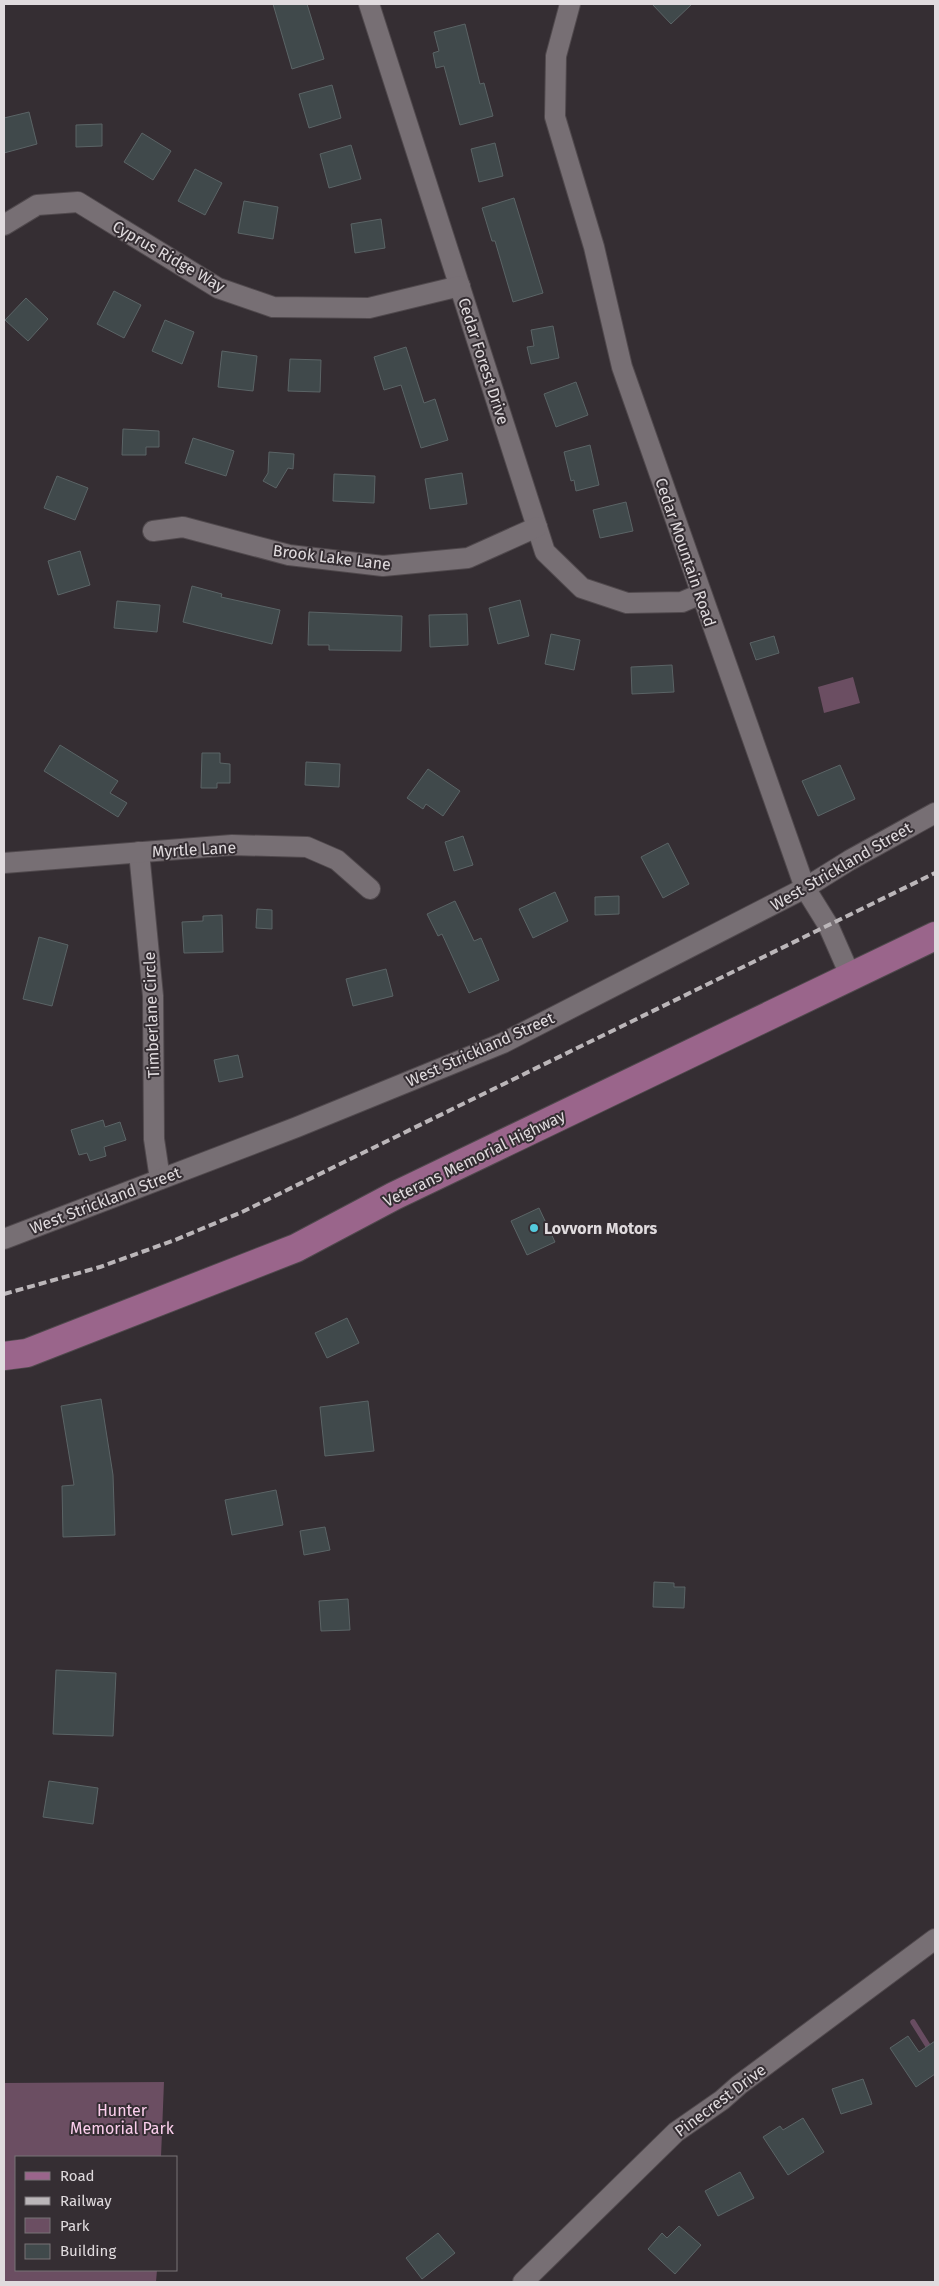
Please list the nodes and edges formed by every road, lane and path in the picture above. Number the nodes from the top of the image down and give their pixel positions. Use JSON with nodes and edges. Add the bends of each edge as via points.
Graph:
{"nodes":[{"id":1,"x":369,"y":4,"type":"edge"},
{"id":2,"x":570,"y":4,"type":"edge"},
{"id":3,"x":4,"y":225,"type":"edge"},
{"id":4,"x":460,"y":286,"type":"junction"},
{"id":5,"x":537,"y":527,"type":"junction"},
{"id":6,"x":152,"y":531,"type":"dead end"},
{"id":7,"x":701,"y":594,"type":"junction"},
{"id":8,"x":935,"y":813,"type":"edge"},
{"id":9,"x":139,"y":852,"type":"junction"},
{"id":10,"x":4,"y":863,"type":"edge"},
{"id":11,"x":805,"y":888,"type":"junction"},
{"id":12,"x":370,"y":889,"type":"dead end"},
{"id":13,"x":935,"y":936,"type":"edge"},
{"id":14,"x":850,"y":975,"type":"junction"},
{"id":15,"x":160,"y":1179,"type":"junction"},
{"id":16,"x":4,"y":1239,"type":"edge"},
{"id":17,"x":4,"y":1356,"type":"edge"},
{"id":18,"x":935,"y":1939,"type":"edge"},
{"id":19,"x":523,"y":2282,"type":"edge"}],
"edges":[{"from":1,"to":4,"type":"street","name":"Cedar Forest Drive"},
{"from":2,"to":7,"type":"street","name":"Cedar Mountain Road","via":[[556,56],[555,117],[594,247],[622,367]]},
{"from":3,"to":4,"type":"street","name":"Cyprus Ridge Way","via":[[37,205],[78,202],[218,288],[273,307],[369,308]]},
{"from":4,"to":5,"type":"street","name":"Cedar Forest Drive"},
{"from":5,"to":6,"type":"street","name":"Brook Lake Lane","via":[[468,558],[383,566],[289,555],[183,527]]},
{"from":5,"to":7,"type":"street","name":"Cedar Forest Drive","via":[[545,552],[582,588],[627,603],[682,602]]},
{"from":7,"to":11,"type":"street","name":"Cedar Mountain Road"},
{"from":8,"to":11,"type":"street","name":"West Strickland Street"},
{"from":9,"to":10,"type":"street","name":"Myrtle Lane"},
{"from":9,"to":12,"type":"street","name":"Myrtle Lane","via":[[232,846],[306,847],[338,860]]},
{"from":9,"to":15,"type":"street","name":"Timberlane Circle","via":[[153,996],[154,1138]]},
{"from":11,"to":14,"type":"street","name":"Cedar Mountain Road","via":[[828,926]]},
{"from":11,"to":15,"type":"street","name":"West Strickland Street","via":[[503,1042],[297,1127]]},
{"from":13,"to":14,"type":"main road","name":"Veterans Memorial Highway"},
{"from":14,"to":17,"type":"main road","name":"Veterans Memorial Highway","via":[[394,1196],[296,1248],[27,1353]]},
{"from":15,"to":16,"type":"street","name":"West Strickland Street"},
{"from":18,"to":19,"type":"street","name":"Pinecrest Drive","via":[[676,2132]]}]}
